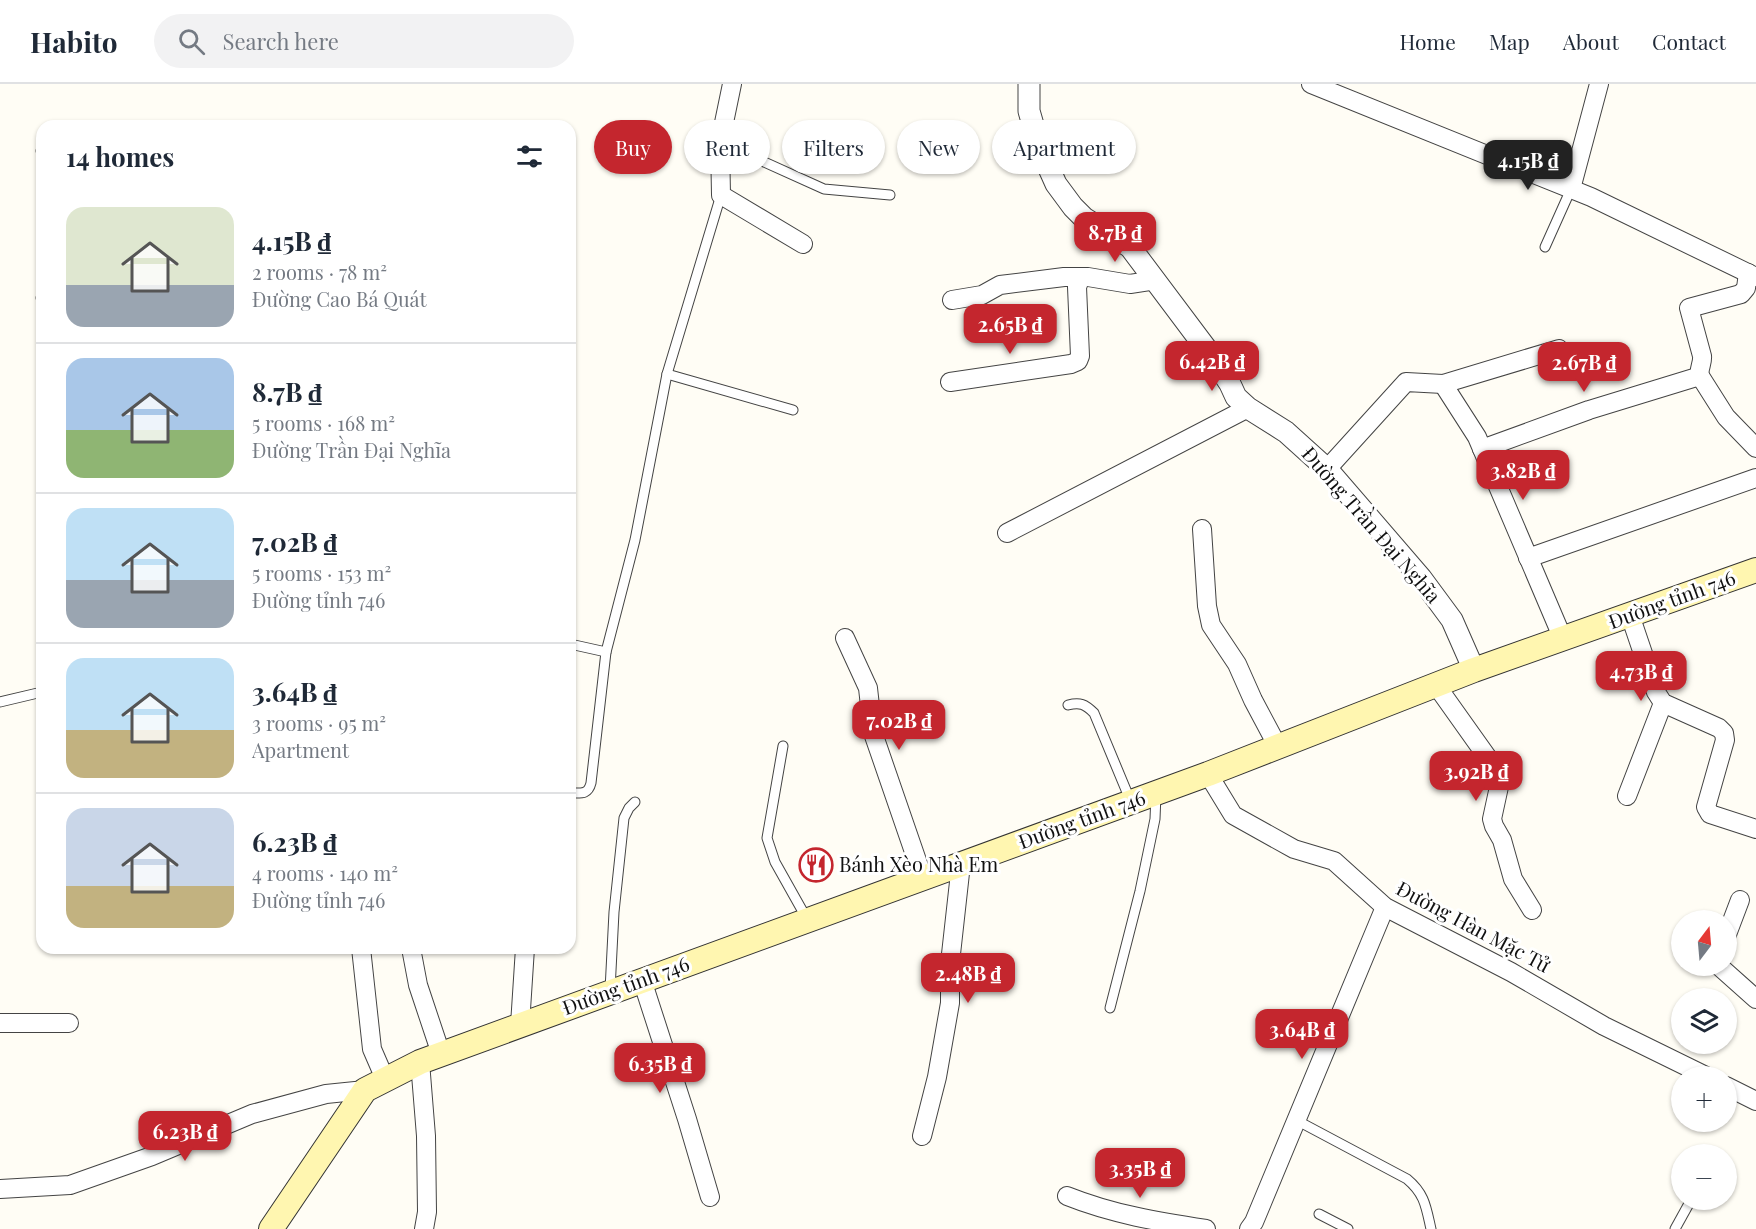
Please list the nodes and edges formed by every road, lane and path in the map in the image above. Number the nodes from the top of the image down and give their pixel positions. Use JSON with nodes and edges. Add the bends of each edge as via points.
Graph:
{"nodes":[{"id":1,"x":732,"y":84,"type":"edge"},
{"id":2,"x":1029,"y":84,"type":"edge"},
{"id":3,"x":1599,"y":84,"type":"edge"},
{"id":4,"x":1316,"y":85,"type":"edge"},
{"id":5,"x":725,"y":120,"type":"edge"},
{"id":6,"x":770,"y":165,"type":"edge"},
{"id":7,"x":721,"y":174,"type":"edge"},
{"id":8,"x":1571,"y":189,"type":"junction"},
{"id":9,"x":721,"y":195,"type":"junction"},
{"id":10,"x":890,"y":195,"type":"dead end"},
{"id":11,"x":803,"y":244,"type":"dead end"},
{"id":12,"x":1545,"y":247,"type":"dead end"},
{"id":13,"x":1753,"y":274,"type":"edge"},
{"id":14,"x":1080,"y":279,"type":"junction"},
{"id":15,"x":1156,"y":280,"type":"junction"},
{"id":16,"x":952,"y":300,"type":"dead end"},
{"id":17,"x":1559,"y":349,"type":"dead end"},
{"id":18,"x":667,"y":374,"type":"junction"},
{"id":19,"x":1700,"y":376,"type":"junction"},
{"id":20,"x":950,"y":382,"type":"dead end"},
{"id":21,"x":1443,"y":384,"type":"junction"},
{"id":22,"x":1248,"y":408,"type":"junction"},
{"id":23,"x":793,"y":410,"type":"dead end"},
{"id":24,"x":1756,"y":448,"type":"edge"},
{"id":25,"x":1482,"y":449,"type":"junction"},
{"id":26,"x":1327,"y":469,"type":"junction"},
{"id":27,"x":1756,"y":478,"type":"edge"},
{"id":28,"x":1203,"y":530,"type":"dead end"},
{"id":29,"x":1007,"y":533,"type":"dead end"},
{"id":30,"x":1528,"y":558,"type":"junction"},
{"id":31,"x":1756,"y":570,"type":"edge"},
{"id":32,"x":1630,"y":615,"type":"junction"},
{"id":33,"x":845,"y":638,"type":"dead end"},
{"id":34,"x":1563,"y":639,"type":"junction"},
{"id":35,"x":576,"y":646,"type":"edge"},
{"id":36,"x":606,"y":652,"type":"junction"},
{"id":37,"x":1474,"y":670,"type":"junction"},
{"id":38,"x":1436,"y":685,"type":"junction"},
{"id":39,"x":36,"y":693,"type":"edge"},
{"id":40,"x":0,"y":702,"type":"edge"},
{"id":41,"x":1662,"y":703,"type":"junction"},
{"id":42,"x":1068,"y":705,"type":"dead end"},
{"id":43,"x":783,"y":746,"type":"dead end"},
{"id":44,"x":1278,"y":747,"type":"junction"},
{"id":45,"x":1208,"y":774,"type":"junction"},
{"id":46,"x":576,"y":793,"type":"edge"},
{"id":47,"x":1156,"y":793,"type":"junction"},
{"id":48,"x":1627,"y":796,"type":"dead end"},
{"id":49,"x":635,"y":802,"type":"dead end"},
{"id":50,"x":1131,"y":802,"type":"junction"},
{"id":51,"x":1756,"y":829,"type":"edge"},
{"id":52,"x":961,"y":864,"type":"junction"},
{"id":53,"x":922,"y":878,"type":"junction"},
{"id":54,"x":1740,"y":900,"type":"dead end"},
{"id":55,"x":1385,"y":907,"type":"junction"},
{"id":56,"x":1532,"y":910,"type":"dead end"},
{"id":57,"x":1736,"y":910,"type":"edge"},
{"id":58,"x":808,"y":920,"type":"junction"},
{"id":59,"x":362,"y":954,"type":"edge"},
{"id":60,"x":412,"y":954,"type":"edge"},
{"id":61,"x":525,"y":954,"type":"edge"},
{"id":62,"x":1730,"y":976,"type":"edge"},
{"id":63,"x":642,"y":980,"type":"junction"},
{"id":64,"x":610,"y":992,"type":"junction"},
{"id":65,"x":1756,"y":999,"type":"edge"},
{"id":66,"x":1110,"y":1008,"type":"dead end"},
{"id":67,"x":0,"y":1023,"type":"edge"},
{"id":68,"x":69,"y":1023,"type":"dead end"},
{"id":69,"x":520,"y":1025,"type":"junction"},
{"id":70,"x":430,"y":1058,"type":"junction"},
{"id":71,"x":1686,"y":1066,"type":"edge"},
{"id":72,"x":375,"y":1085,"type":"junction"},
{"id":73,"x":1737,"y":1092,"type":"edge"},
{"id":74,"x":1756,"y":1101,"type":"edge"},
{"id":75,"x":1296,"y":1120,"type":"junction"},
{"id":76,"x":922,"y":1137,"type":"dead end"},
{"id":77,"x":0,"y":1189,"type":"edge"},
{"id":78,"x":1067,"y":1196,"type":"dead end"},
{"id":79,"x":710,"y":1197,"type":"dead end"},
{"id":80,"x":1685,"y":1210,"type":"edge"},
{"id":81,"x":1319,"y":1214,"type":"dead end"},
{"id":82,"x":271,"y":1229,"type":"edge"},
{"id":83,"x":424,"y":1229,"type":"edge"},
{"id":84,"x":1206,"y":1229,"type":"edge"},
{"id":85,"x":1249,"y":1229,"type":"edge"},
{"id":86,"x":1348,"y":1229,"type":"edge"},
{"id":87,"x":1431,"y":1229,"type":"edge"},
{"id":88,"x":1675,"y":1229,"type":"edge"}],
"edges":[{"from":1,"to":5,"type":"street"},
{"from":2,"to":15,"type":"street","name":"Đường Trần Đại Nghĩa","via":[[1029,111],[1056,184],[1084,218],[1130,247]]},
{"from":3,"to":8,"type":"street"},
{"from":4,"to":8,"type":"street"},
{"from":6,"to":10,"type":"lane","via":[[824,189]]},
{"from":7,"to":9,"type":"street"},
{"from":8,"to":12,"type":"lane"},
{"from":8,"to":13,"type":"street"},
{"from":9,"to":11,"type":"street"},
{"from":9,"to":18,"type":"lane"},
{"from":13,"to":19,"type":"street","via":[[1741,294],[1689,308],[1702,356]]},
{"from":14,"to":15,"type":"street","via":[[1130,284]]},
{"from":14,"to":16,"type":"street","via":[[1064,277],[1000,285],[982,295]]},
{"from":14,"to":20,"type":"street","via":[[1078,361]]},
{"from":15,"to":22,"type":"street","name":"Đường Trần Đại Nghĩa","via":[[1211,355],[1236,397]]},
{"from":17,"to":21,"type":"street"},
{"from":18,"to":23,"type":"lane"},
{"from":18,"to":36,"type":"lane","via":[[635,540]]},
{"from":19,"to":24,"type":"street","via":[[1726,417]]},
{"from":19,"to":25,"type":"street","via":[[1589,410]]},
{"from":21,"to":25,"type":"street"},
{"from":21,"to":26,"type":"street","via":[[1406,382]]},
{"from":22,"to":26,"type":"street","name":"Đường Trần Đại Nghĩa","via":[[1286,432]]},
{"from":22,"to":29,"type":"street"},
{"from":25,"to":30,"type":"street"},
{"from":26,"to":37,"type":"street","name":"Đường Trần Đại Nghĩa","via":[[1434,595],[1452,620]]},
{"from":27,"to":30,"type":"street"},
{"from":28,"to":44,"type":"street","via":[[1211,625],[1237,664]]},
{"from":30,"to":34,"type":"street"},
{"from":31,"to":32,"type":"main road","name":"Đường tỉnh 746"},
{"from":32,"to":34,"type":"main road","name":"Đường tỉnh 746"},
{"from":32,"to":41,"type":"street"},
{"from":33,"to":53,"type":"street","via":[[868,688],[873,733]]},
{"from":34,"to":37,"type":"main road","name":"Đường tỉnh 746"},
{"from":35,"to":36,"type":"lane"},
{"from":36,"to":46,"type":"lane","via":[[591,783],[585,793]]},
{"from":37,"to":38,"type":"main road","name":"Đường tỉnh 746"},
{"from":38,"to":44,"type":"main road","name":"Đường tỉnh 746"},
{"from":38,"to":56,"type":"street","via":[[1500,775],[1492,819],[1513,879]]},
{"from":39,"to":40,"type":"lane"},
{"from":41,"to":48,"type":"street"},
{"from":41,"to":51,"type":"street","via":[[1724,733],[1706,807],[1710,814]]},
{"from":42,"to":50,"type":"lane","via":[[1086,705],[1094,713]]},
{"from":43,"to":58,"type":"lane","via":[[767,838],[775,862]]},
{"from":44,"to":45,"type":"main road","name":"Đường tỉnh 746"},
{"from":45,"to":47,"type":"main road","name":"Đường tỉnh 746"},
{"from":45,"to":55,"type":"street","name":"Đường Hàn Mặc Tử","via":[[1233,814],[1294,849],[1334,861]]},
{"from":47,"to":50,"type":"main road","name":"Đường tỉnh 746"},
{"from":47,"to":66,"type":"lane","via":[[1140,891]]},
{"from":49,"to":64,"type":"lane","via":[[624,818]]},
{"from":50,"to":52,"type":"main road","name":"Đường tỉnh 746"},
{"from":52,"to":53,"type":"main road","name":"Đường tỉnh 746"},
{"from":52,"to":76,"type":"street","via":[[950,963],[950,1003]]},
{"from":53,"to":58,"type":"main road","name":"Đường tỉnh 746"},
{"from":54,"to":57,"type":"street"},
{"from":55,"to":71,"type":"street","name":"Đường Hàn Mặc Tử"},
{"from":55,"to":75,"type":"street"},
{"from":58,"to":63,"type":"main road","name":"Đường tỉnh 746"},
{"from":59,"to":72,"type":"street"},
{"from":60,"to":70,"type":"street"},
{"from":61,"to":69,"type":"street"},
{"from":62,"to":65,"type":"street"},
{"from":63,"to":64,"type":"main road","name":"Đường tỉnh 746"},
{"from":63,"to":79,"type":"street"},
{"from":64,"to":69,"type":"main road","name":"Đường tỉnh 746"},
{"from":67,"to":68,"type":"street"},
{"from":69,"to":70,"type":"main road","name":"Đường tỉnh 746"},
{"from":70,"to":72,"type":"main road","name":"Đường tỉnh 746"},
{"from":70,"to":83,"type":"street"},
{"from":72,"to":77,"type":"street","via":[[252,1114],[70,1185]]},
{"from":72,"to":82,"type":"main road"},
{"from":73,"to":74,"type":"street"},
{"from":75,"to":85,"type":"street"},
{"from":75,"to":87,"type":"lane","via":[[1407,1179],[1422,1195]]},
{"from":78,"to":84,"type":"street","via":[[1100,1209]]},
{"from":80,"to":88,"type":"lane"},
{"from":81,"to":86,"type":"lane"}]}
